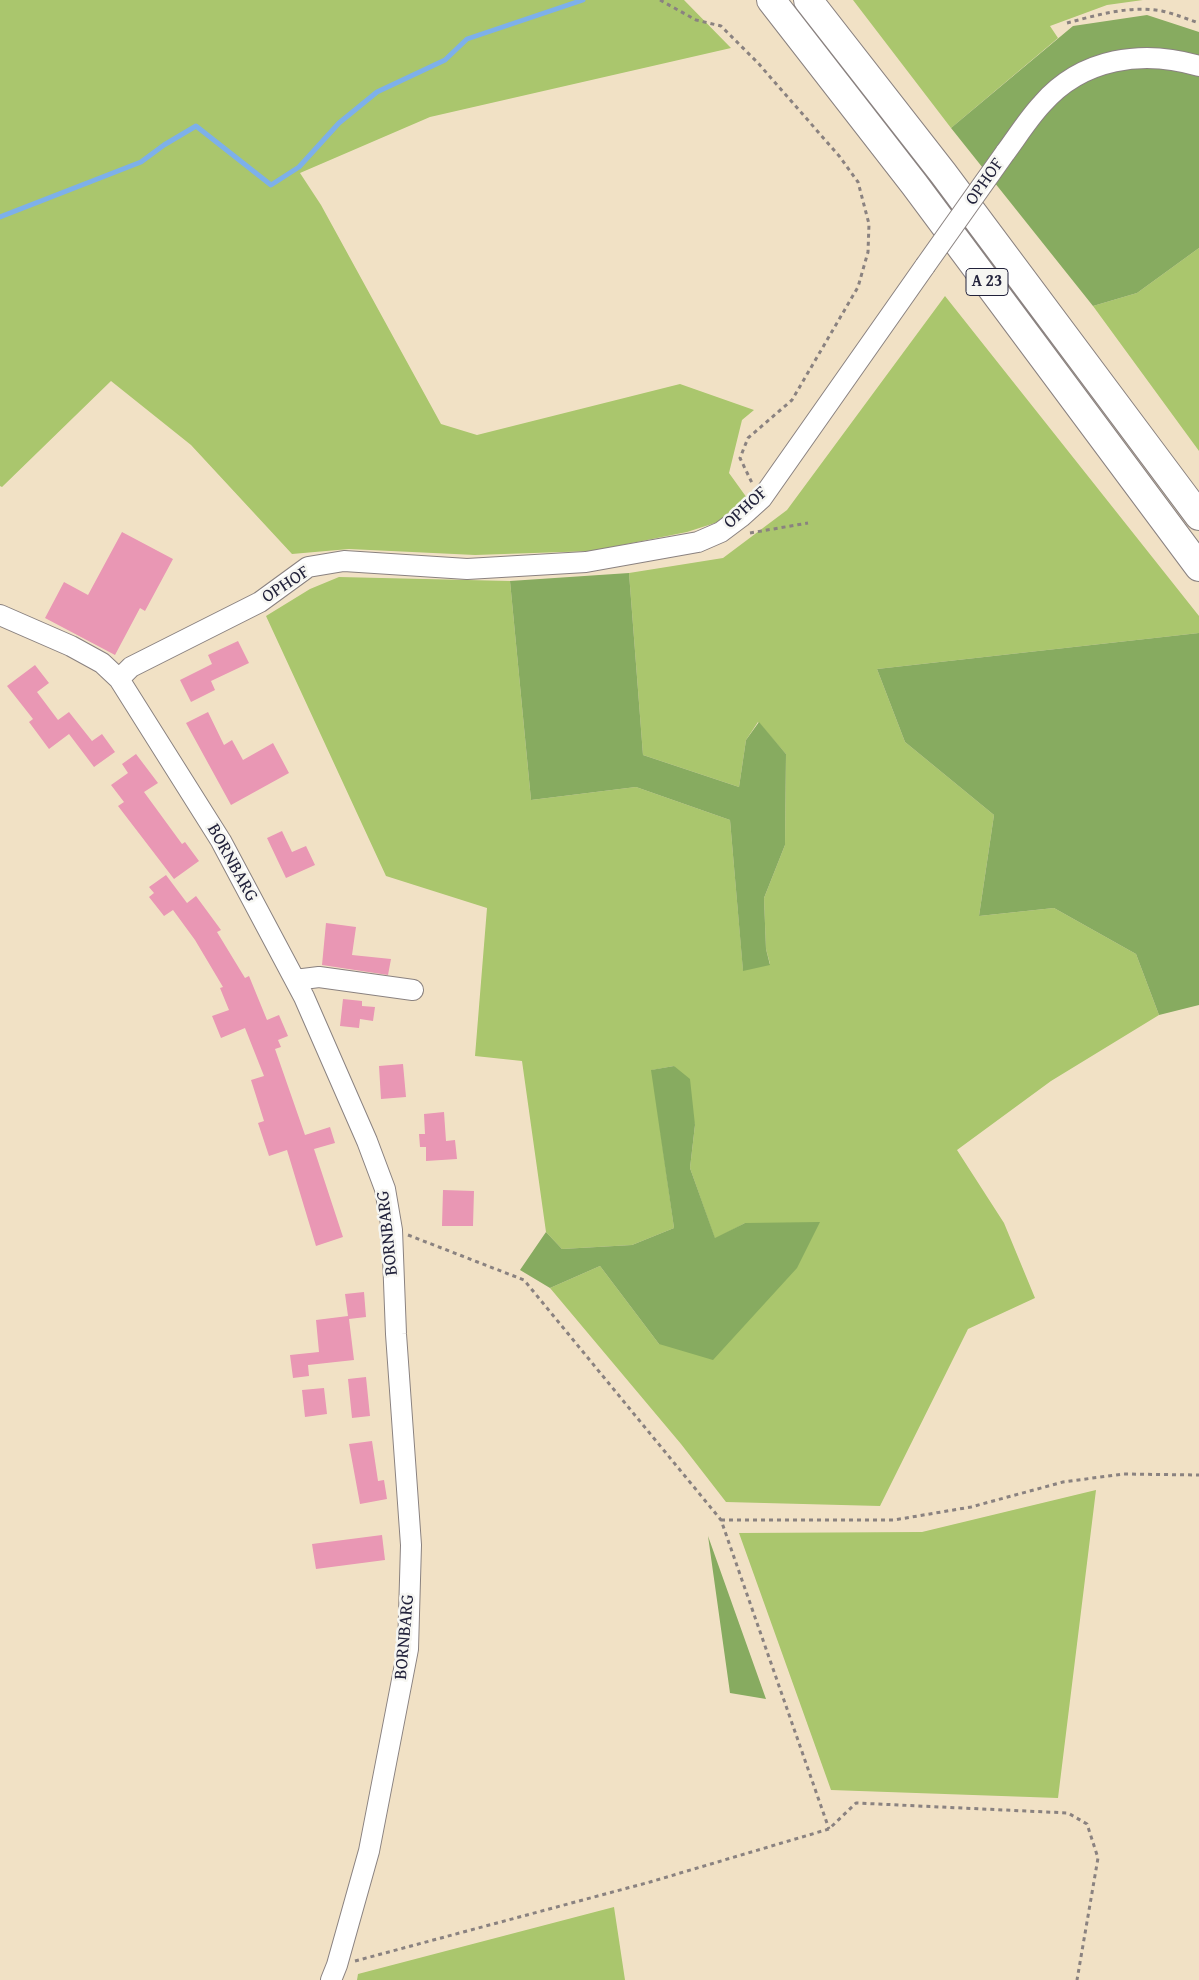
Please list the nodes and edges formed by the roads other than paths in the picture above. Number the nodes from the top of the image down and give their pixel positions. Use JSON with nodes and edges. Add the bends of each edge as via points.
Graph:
{"nodes":[{"id":1,"x":771,"y":0,"type":"edge"},
{"id":2,"x":808,"y":0,"type":"edge"},
{"id":3,"x":1199,"y":66,"type":"edge"},
{"id":4,"x":1199,"y":516,"type":"edge"},
{"id":5,"x":1199,"y":567,"type":"edge"},
{"id":6,"x":0,"y":615,"type":"edge"},
{"id":7,"x":118,"y":679,"type":"junction"},
{"id":8,"x":295,"y":980,"type":"junction"},
{"id":9,"x":413,"y":990,"type":"dead end"},
{"id":10,"x":334,"y":1973,"type":"edge"}],
"edges":[{"from":1,"to":5,"type":"highway","number":"A 23","via":[[914,184]]},
{"from":2,"to":4,"type":"highway","number":"A 23","via":[[943,173]]},
{"from":3,"to":7,"type":"street","name":"OPHOF","bridge":true,"via":[[1177,59],[1130,57],[1082,72],[1042,103],[762,498],[721,532],[698,542],[586,562],[467,569],[344,561],[308,567],[260,602],[131,667]]},
{"from":6,"to":7,"type":"street","name":"BORNBARG","via":[[71,646],[102,663]]},
{"from":7,"to":8,"type":"street","name":"BORNBARG","via":[[221,841]]},
{"from":8,"to":9,"type":"street","via":[[319,977]]},
{"from":8,"to":10,"type":"street","name":"BORNBARG","via":[[385,1189],[392,1230],[411,1545],[408,1649],[369,1851]]}]}
